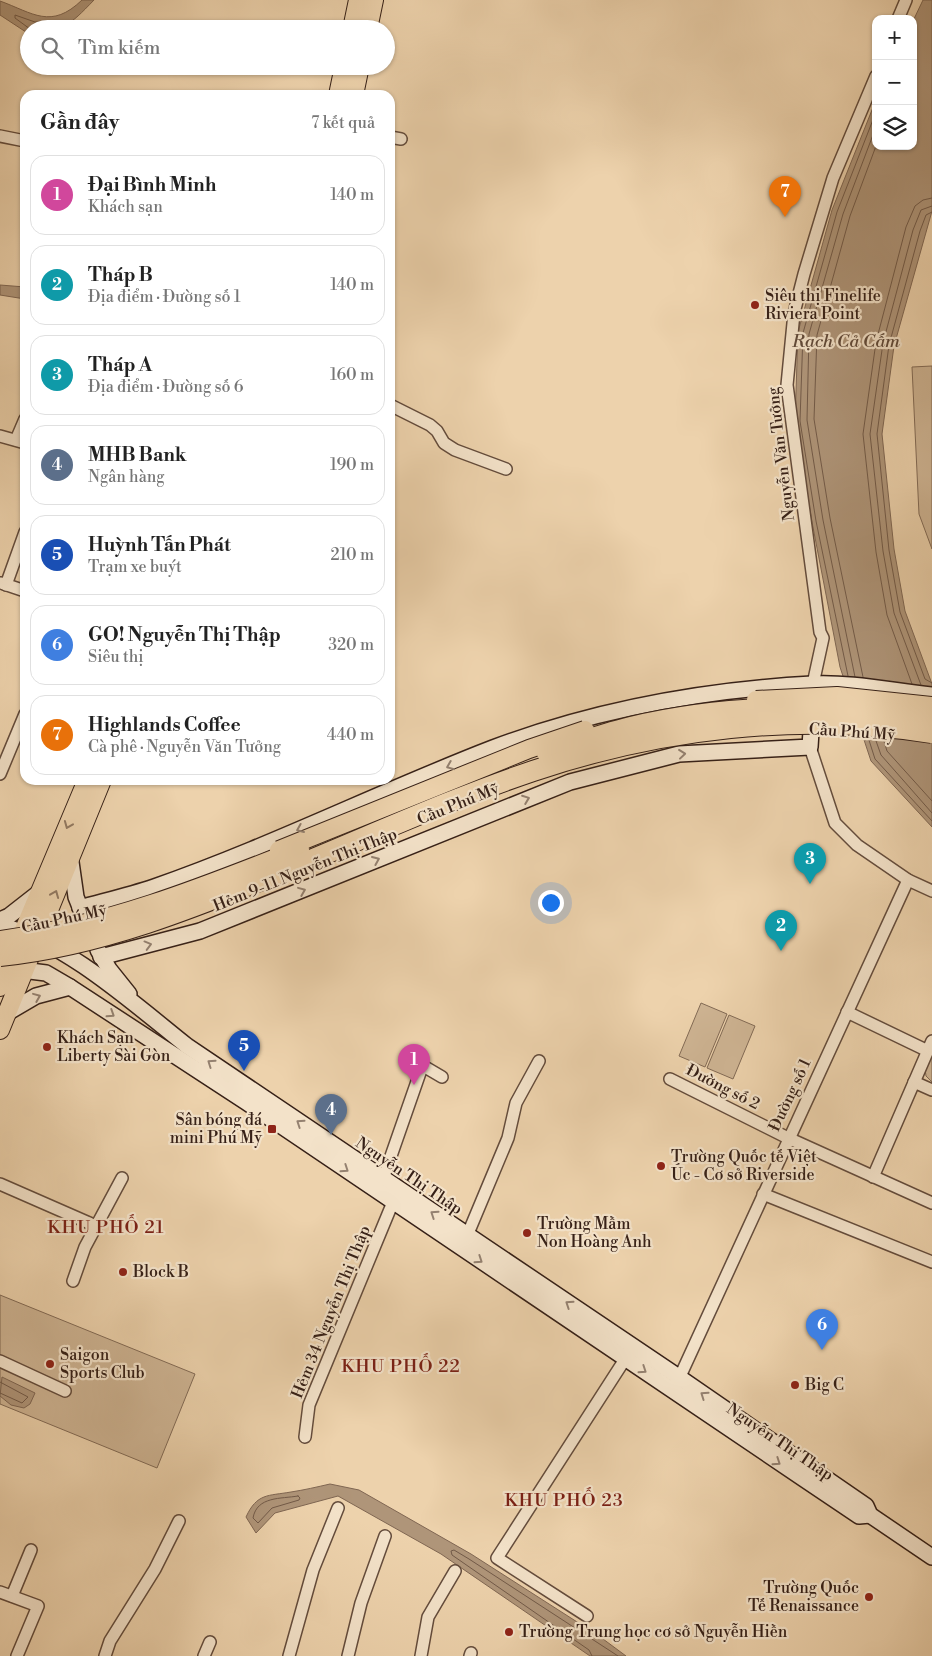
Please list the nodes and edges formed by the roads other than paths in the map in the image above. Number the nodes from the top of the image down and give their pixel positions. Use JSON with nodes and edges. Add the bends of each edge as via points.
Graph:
{"nodes":[{"id":1,"x":358,"y":0,"type":"edge"},
{"id":2,"x":374,"y":0,"type":"edge"},
{"id":3,"x":906,"y":0,"type":"edge"},
{"id":4,"x":900,"y":15,"type":"edge"},
{"id":5,"x":354,"y":20,"type":"edge"},
{"id":6,"x":370,"y":20,"type":"edge"},
{"id":7,"x":342,"y":75,"type":"edge"},
{"id":8,"x":358,"y":75,"type":"edge"},
{"id":9,"x":872,"y":85,"type":"edge"},
{"id":10,"x":339,"y":90,"type":"edge"},
{"id":11,"x":355,"y":90,"type":"edge"},
{"id":12,"x":0,"y":136,"type":"edge"},
{"id":13,"x":20,"y":140,"type":"edge"},
{"id":14,"x":395,"y":408,"type":"edge"},
{"id":15,"x":0,"y":436,"type":"edge"},
{"id":16,"x":20,"y":441,"type":"edge"},
{"id":17,"x":506,"y":469,"type":"dead end"},
{"id":18,"x":20,"y":544,"type":"edge"},
{"id":19,"x":3,"y":584,"type":"edge"},
{"id":20,"x":20,"y":590,"type":"edge"},
{"id":21,"x":815,"y":678,"type":"junction"},
{"id":22,"x":932,"y":695,"type":"edge"},
{"id":23,"x":932,"y":706,"type":"edge"},
{"id":24,"x":932,"y":718,"type":"edge"},
{"id":25,"x":20,"y":726,"type":"edge"},
{"id":26,"x":932,"y":733,"type":"edge"},
{"id":27,"x":932,"y":741,"type":"edge"},
{"id":28,"x":810,"y":747,"type":"junction"},
{"id":29,"x":0,"y":774,"type":"edge"},
{"id":30,"x":85,"y":785,"type":"edge"},
{"id":31,"x":99,"y":785,"type":"edge"},
{"id":32,"x":64,"y":852,"type":"junction"},
{"id":33,"x":908,"y":880,"type":"junction"},
{"id":34,"x":41,"y":891,"type":"junction"},
{"id":35,"x":932,"y":891,"type":"edge"},
{"id":36,"x":80,"y":908,"type":"junction"},
{"id":37,"x":0,"y":920,"type":"edge"},
{"id":38,"x":0,"y":926,"type":"edge"},
{"id":39,"x":0,"y":931,"type":"edge"},
{"id":40,"x":29,"y":936,"type":"junction"},
{"id":41,"x":0,"y":940,"type":"edge"},
{"id":42,"x":101,"y":958,"type":"junction"},
{"id":43,"x":6,"y":965,"type":"edge"},
{"id":44,"x":0,"y":986,"type":"edge"},
{"id":45,"x":70,"y":987,"type":"junction"},
{"id":46,"x":140,"y":1007,"type":"junction"},
{"id":47,"x":847,"y":1012,"type":"junction"},
{"id":48,"x":7,"y":1013,"type":"junction"},
{"id":49,"x":158,"y":1023,"type":"junction"},
{"id":50,"x":0,"y":1030,"type":"edge"},
{"id":51,"x":148,"y":1038,"type":"junction"},
{"id":52,"x":930,"y":1046,"type":"edge"},
{"id":53,"x":539,"y":1061,"type":"dead end"},
{"id":54,"x":442,"y":1077,"type":"dead end"},
{"id":55,"x":670,"y":1079,"type":"dead end"},
{"id":56,"x":914,"y":1082,"type":"junction"},
{"id":57,"x":932,"y":1090,"type":"edge"},
{"id":58,"x":788,"y":1138,"type":"junction"},
{"id":59,"x":873,"y":1176,"type":"junction"},
{"id":60,"x":122,"y":1178,"type":"dead end"},
{"id":61,"x":383,"y":1179,"type":"junction"},
{"id":62,"x":0,"y":1184,"type":"edge"},
{"id":63,"x":763,"y":1194,"type":"junction"},
{"id":64,"x":393,"y":1202,"type":"junction"},
{"id":65,"x":932,"y":1203,"type":"edge"},
{"id":66,"x":96,"y":1226,"type":"junction"},
{"id":67,"x":467,"y":1236,"type":"junction"},
{"id":68,"x":932,"y":1262,"type":"edge"},
{"id":69,"x":73,"y":1281,"type":"dead end"},
{"id":70,"x":629,"y":1352,"type":"junction"},
{"id":71,"x":0,"y":1361,"type":"edge"},
{"id":72,"x":677,"y":1384,"type":"junction"},
{"id":73,"x":65,"y":1391,"type":"dead end"},
{"id":74,"x":305,"y":1437,"type":"dead end"},
{"id":75,"x":338,"y":1508,"type":"dead end"},
{"id":76,"x":179,"y":1521,"type":"dead end"},
{"id":77,"x":385,"y":1536,"type":"dead end"},
{"id":78,"x":32,"y":1550,"type":"dead end"},
{"id":79,"x":932,"y":1557,"type":"edge"},
{"id":80,"x":455,"y":1571,"type":"dead end"},
{"id":81,"x":0,"y":1592,"type":"edge"},
{"id":82,"x":12,"y":1596,"type":"junction"},
{"id":83,"x":586,"y":1616,"type":"dead end"},
{"id":84,"x":210,"y":1642,"type":"dead end"},
{"id":85,"x":17,"y":1656,"type":"edge"},
{"id":86,"x":105,"y":1656,"type":"edge"},
{"id":87,"x":204,"y":1656,"type":"edge"},
{"id":88,"x":289,"y":1656,"type":"edge"},
{"id":89,"x":348,"y":1656,"type":"edge"},
{"id":90,"x":421,"y":1656,"type":"edge"}],
"edges":[{"from":1,"to":5,"type":"main road"},
{"from":2,"to":6,"type":"main road"},
{"from":3,"to":4,"type":"street"},
{"from":7,"to":10,"type":"main road"},
{"from":8,"to":11,"type":"main road"},
{"from":9,"to":21,"type":"street","name":"Nguyễn Văn Tưởng","via":[[833,178],[804,274],[794,313],[787,385],[823,638]]},
{"from":12,"to":13,"type":"street"},
{"from":14,"to":17,"type":"street","via":[[430,425],[444,443],[455,450]]},
{"from":15,"to":16,"type":"street"},
{"from":18,"to":19,"type":"street"},
{"from":19,"to":20,"type":"street"},
{"from":21,"to":22,"type":"main road","via":[[841,685]]},
{"from":21,"to":28,"type":"main road"},
{"from":21,"to":36,"type":"main road","one_way":true,"via":[[592,717],[495,748],[152,888]]},
{"from":23,"to":39,"type":"main road","name":"Cầu Phú Mỹ","bridge":true,"via":[[838,696],[721,703],[629,718],[529,749],[189,885],[70,922]]},
{"from":24,"to":41,"type":"highway","name":"Cầu Phú Mỹ","bridge":true,"via":[[871,711],[797,709],[720,713],[632,727],[504,768],[147,908],[75,928]]},
{"from":25,"to":29,"type":"street"},
{"from":26,"to":43,"type":"highway","name":"Cầu Phú Mỹ","bridge":true,"via":[[851,725],[770,725],[685,733],[609,749],[508,780],[186,910]]},
{"from":27,"to":43,"type":"main road","name":"Cầu Phú Mỹ","bridge":true,"via":[[866,730],[744,730],[682,737],[608,754],[532,774],[208,907],[89,946]]},
{"from":28,"to":33,"type":"street","via":[[836,823],[857,845]]},
{"from":42,"to":28,"type":"main road","name":"Hẻm 9-11 Nguyễn Thị Thập","one_way":true,"via":[[200,931],[570,782],[679,754]]},
{"from":30,"to":32,"type":"main road","one_way":true},
{"from":31,"to":32,"type":"main road"},
{"from":32,"to":34,"type":"main road"},
{"from":32,"to":36,"type":"main road"},
{"from":40,"to":32,"type":"main road","one_way":true},
{"from":33,"to":35,"type":"street"},
{"from":33,"to":47,"type":"street","name":"Đường số 1"},
{"from":34,"to":37,"type":"main road"},
{"from":34,"to":40,"type":"main road"},
{"from":36,"to":42,"type":"main road"},
{"from":38,"to":40,"type":"main road","name":"Nguyễn Thị Thập"},
{"from":40,"to":43,"type":"main road"},
{"from":40,"to":46,"type":"main road","name":"Nguyễn Thị Thập","via":[[65,954]]},
{"from":42,"to":46,"type":"main road"},
{"from":43,"to":44,"type":"main road"},
{"from":43,"to":45,"type":"main road","name":"Nguyễn Thị Thập","via":[[46,973]]},
{"from":43,"to":48,"type":"main road"},
{"from":48,"to":45,"type":"main road","one_way":true,"via":[[36,996]]},
{"from":45,"to":51,"type":"main road","name":"Nguyễn Thị Thập","one_way":true},
{"from":46,"to":49,"type":"main road","name":"Nguyễn Thị Thập"},
{"from":47,"to":52,"type":"street"},
{"from":47,"to":58,"type":"street","name":"Đường số 1"},
{"from":48,"to":50,"type":"main road"},
{"from":49,"to":51,"type":"main road"},
{"from":61,"to":49,"type":"main road","name":"Nguyễn Thị Thập","one_way":true},
{"from":51,"to":64,"type":"main road","name":"Nguyễn Thị Thập","one_way":true},
{"from":52,"to":56,"type":"street"},
{"from":53,"to":67,"type":"street","via":[[516,1103],[508,1138]]},
{"from":54,"to":61,"type":"street","via":[[425,1067],[421,1070]]},
{"from":55,"to":58,"type":"street","name":"Đường số 2"},
{"from":56,"to":57,"type":"street"},
{"from":56,"to":59,"type":"street"},
{"from":58,"to":59,"type":"street","name":"Đường số 2"},
{"from":58,"to":63,"type":"street","name":"Đường số 1"},
{"from":59,"to":65,"type":"street","name":"Đường số 2"},
{"from":60,"to":66,"type":"street"},
{"from":67,"to":61,"type":"main road","name":"Nguyễn Thị Thập","one_way":true},
{"from":62,"to":66,"type":"street"},
{"from":63,"to":68,"type":"street"},
{"from":63,"to":72,"type":"street","name":"Đường số 1"},
{"from":64,"to":70,"type":"main road","name":"Nguyễn Thị Thập","one_way":true},
{"from":64,"to":74,"type":"street","name":"Hẻm 34 Nguyễn Thị Thập","via":[[309,1405]]},
{"from":66,"to":69,"type":"street"},
{"from":70,"to":67,"type":"main road","name":"Nguyễn Thị Thập","one_way":true},
{"from":70,"to":72,"type":"main road","name":"Nguyễn Thị Thập"},
{"from":70,"to":83,"type":"street","via":[[497,1558]]},
{"from":71,"to":73,"type":"street"},
{"from":72,"to":79,"type":"main road","name":"Nguyễn Thị Thập","via":[[866,1506],[870,1515]]},
{"from":75,"to":88,"type":"street","via":[[313,1570]]},
{"from":76,"to":86,"type":"street","via":[[156,1569],[110,1641]]},
{"from":77,"to":89,"type":"street"},
{"from":78,"to":82,"type":"street"},
{"from":80,"to":90,"type":"street","via":[[428,1617]]},
{"from":81,"to":82,"type":"street"},
{"from":82,"to":85,"type":"street","via":[[38,1606]]},
{"from":84,"to":87,"type":"street"}]}
